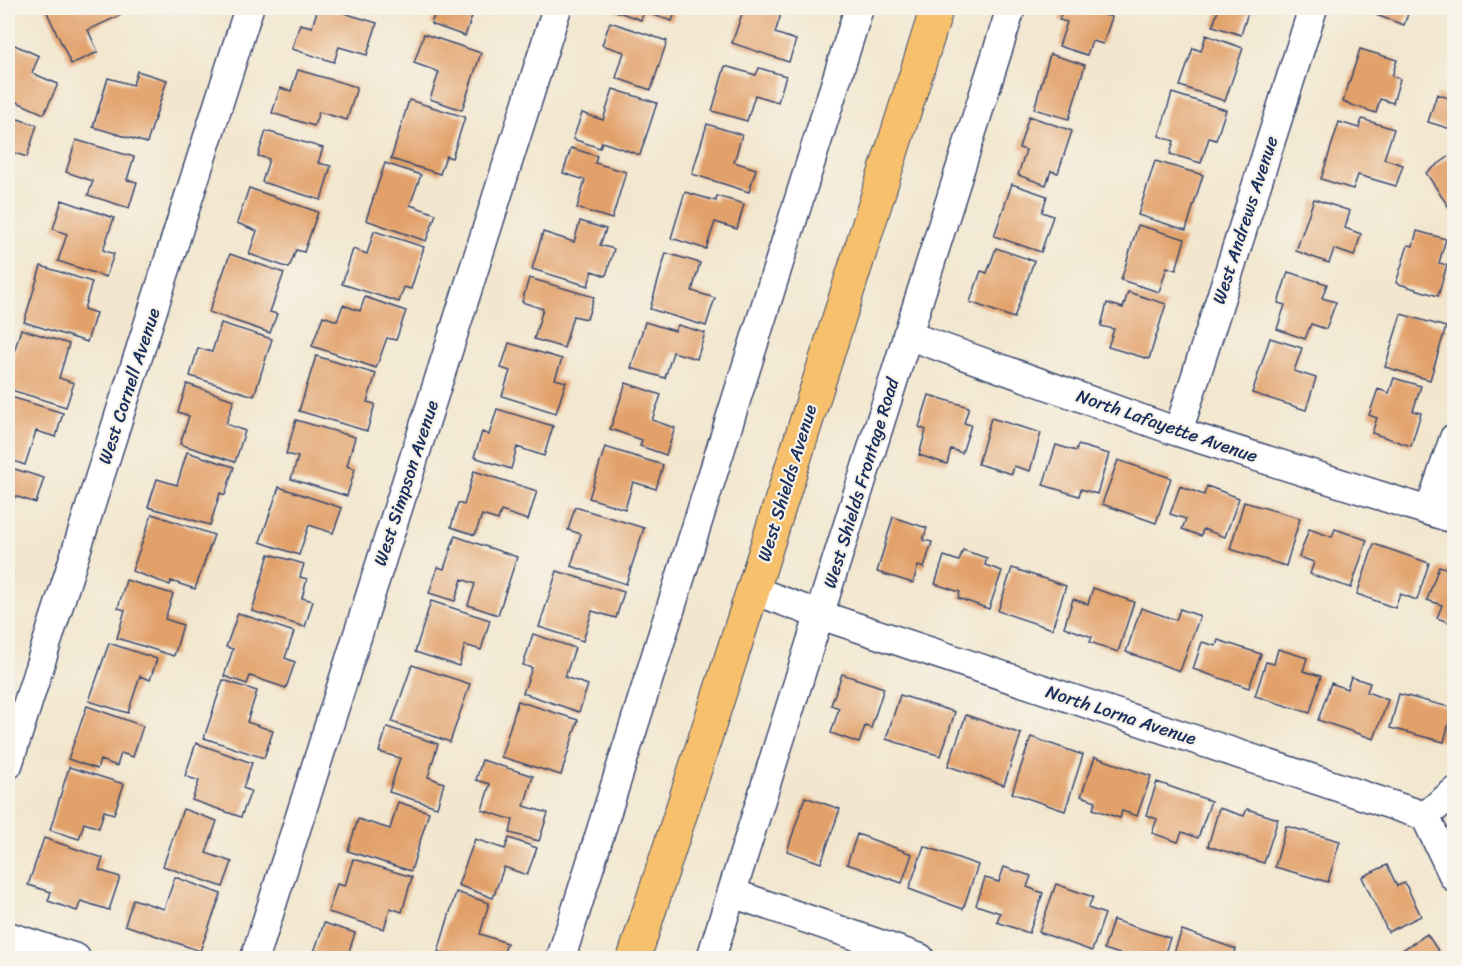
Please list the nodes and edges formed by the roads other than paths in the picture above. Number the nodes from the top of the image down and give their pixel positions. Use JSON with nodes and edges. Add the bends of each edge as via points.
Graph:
{"nodes":[{"id":1,"x":249,"y":8,"type":"edge"},
{"id":2,"x":557,"y":8,"type":"edge"},
{"id":3,"x":859,"y":8,"type":"edge"},
{"id":4,"x":937,"y":8,"type":"edge"},
{"id":5,"x":1011,"y":8,"type":"edge"},
{"id":6,"x":1313,"y":8,"type":"edge"},
{"id":7,"x":907,"y":335,"type":"junction"},
{"id":8,"x":1178,"y":432,"type":"junction"},
{"id":9,"x":1455,"y":438,"type":"edge"},
{"id":10,"x":1442,"y":514,"type":"edge"},
{"id":11,"x":753,"y":590,"type":"junction"},
{"id":12,"x":820,"y":615,"type":"junction"},
{"id":13,"x":8,"y":765,"type":"edge"},
{"id":14,"x":1455,"y":792,"type":"edge"},
{"id":15,"x":1425,"y":816,"type":"junction"},
{"id":16,"x":1455,"y":877,"type":"edge"},
{"id":17,"x":732,"y":893,"type":"junction"},
{"id":18,"x":8,"y":936,"type":"edge"},
{"id":19,"x":76,"y":958,"type":"edge"},
{"id":20,"x":255,"y":958,"type":"edge"},
{"id":21,"x":561,"y":958,"type":"edge"},
{"id":22,"x":634,"y":958,"type":"edge"},
{"id":23,"x":711,"y":958,"type":"edge"},
{"id":24,"x":920,"y":958,"type":"edge"}],
"edges":[{"from":1,"to":13,"type":"street","name":"West Cornell Avenue"},
{"from":2,"to":20,"type":"street","name":"West Simpson Avenue"},
{"from":3,"to":21,"type":"street"},
{"from":4,"to":11,"type":"main road","name":"West Shields Avenue"},
{"from":5,"to":7,"type":"street","name":"West Shields Frontage Road"},
{"from":6,"to":8,"type":"street","name":"West Andrews Avenue"},
{"from":7,"to":8,"type":"street","name":"North Lafayette Avenue"},
{"from":7,"to":12,"type":"street","name":"West Shields Frontage Road"},
{"from":8,"to":10,"type":"street","name":"North Lafayette Avenue"},
{"from":9,"to":10,"type":"street","name":"North Lafayette Avenue"},
{"from":11,"to":12,"type":"street","name":"North Lorna Avenue"},
{"from":11,"to":22,"type":"main road","name":"West Shields Avenue"},
{"from":12,"to":15,"type":"street","name":"North Lorna Avenue"},
{"from":12,"to":17,"type":"street","name":"West Shields Frontage Road"},
{"from":14,"to":15,"type":"street"},
{"from":15,"to":16,"type":"street"},
{"from":17,"to":23,"type":"street","name":"West Shields Frontage Road"},
{"from":17,"to":24,"type":"street"},
{"from":18,"to":19,"type":"street"}]}
